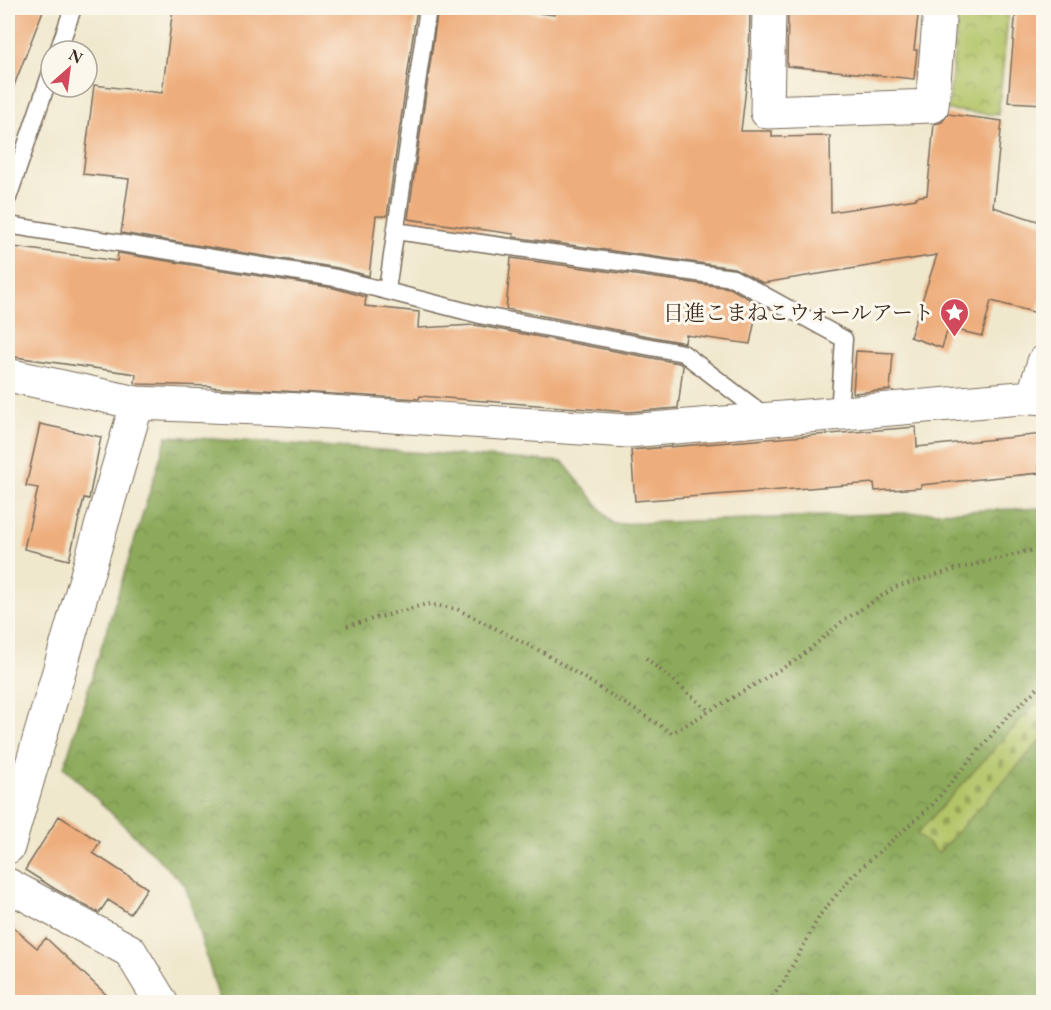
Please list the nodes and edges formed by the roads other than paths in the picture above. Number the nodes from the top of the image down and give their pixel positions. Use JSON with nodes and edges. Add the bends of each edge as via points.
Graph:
{"nodes":[{"id":1,"x":74,"y":8,"type":"edge"},
{"id":2,"x":428,"y":8,"type":"edge"},
{"id":3,"x":769,"y":8,"type":"edge"},
{"id":4,"x":940,"y":8,"type":"edge"},
{"id":5,"x":62,"y":39,"type":"edge"},
{"id":6,"x":42,"y":99,"type":"edge"},
{"id":7,"x":8,"y":198,"type":"edge"},
{"id":8,"x":8,"y":225,"type":"edge"},
{"id":9,"x":395,"y":231,"type":"junction"},
{"id":10,"x":387,"y":290,"type":"junction"},
{"id":11,"x":1044,"y":362,"type":"edge"},
{"id":12,"x":8,"y":375,"type":"edge"},
{"id":13,"x":1038,"y":397,"type":"edge"},
{"id":14,"x":137,"y":403,"type":"junction"},
{"id":15,"x":838,"y":414,"type":"junction"},
{"id":16,"x":769,"y":419,"type":"junction"},
{"id":17,"x":8,"y":847,"type":"edge"},
{"id":18,"x":8,"y":885,"type":"edge"},
{"id":19,"x":161,"y":1002,"type":"edge"}],
"edges":[{"from":1,"to":5,"type":"lane"},
{"from":2,"to":9,"type":"lane"},
{"from":3,"to":4,"type":"street","via":[[766,111],[932,106]]},
{"from":6,"to":7,"type":"lane"},
{"from":8,"to":10,"type":"lane","via":[[336,278]]},
{"from":9,"to":10,"type":"lane"},
{"from":9,"to":15,"type":"lane","via":[[733,278],[844,339]]},
{"from":10,"to":16,"type":"lane","via":[[484,316],[683,353]]},
{"from":11,"to":13,"type":"street"},
{"from":12,"to":14,"type":"street"},
{"from":13,"to":15,"type":"street"},
{"from":14,"to":16,"type":"street","via":[[283,408],[628,431]]},
{"from":14,"to":17,"type":"street"},
{"from":15,"to":16,"type":"street"},
{"from":18,"to":19,"type":"street","via":[[130,951]]}]}
